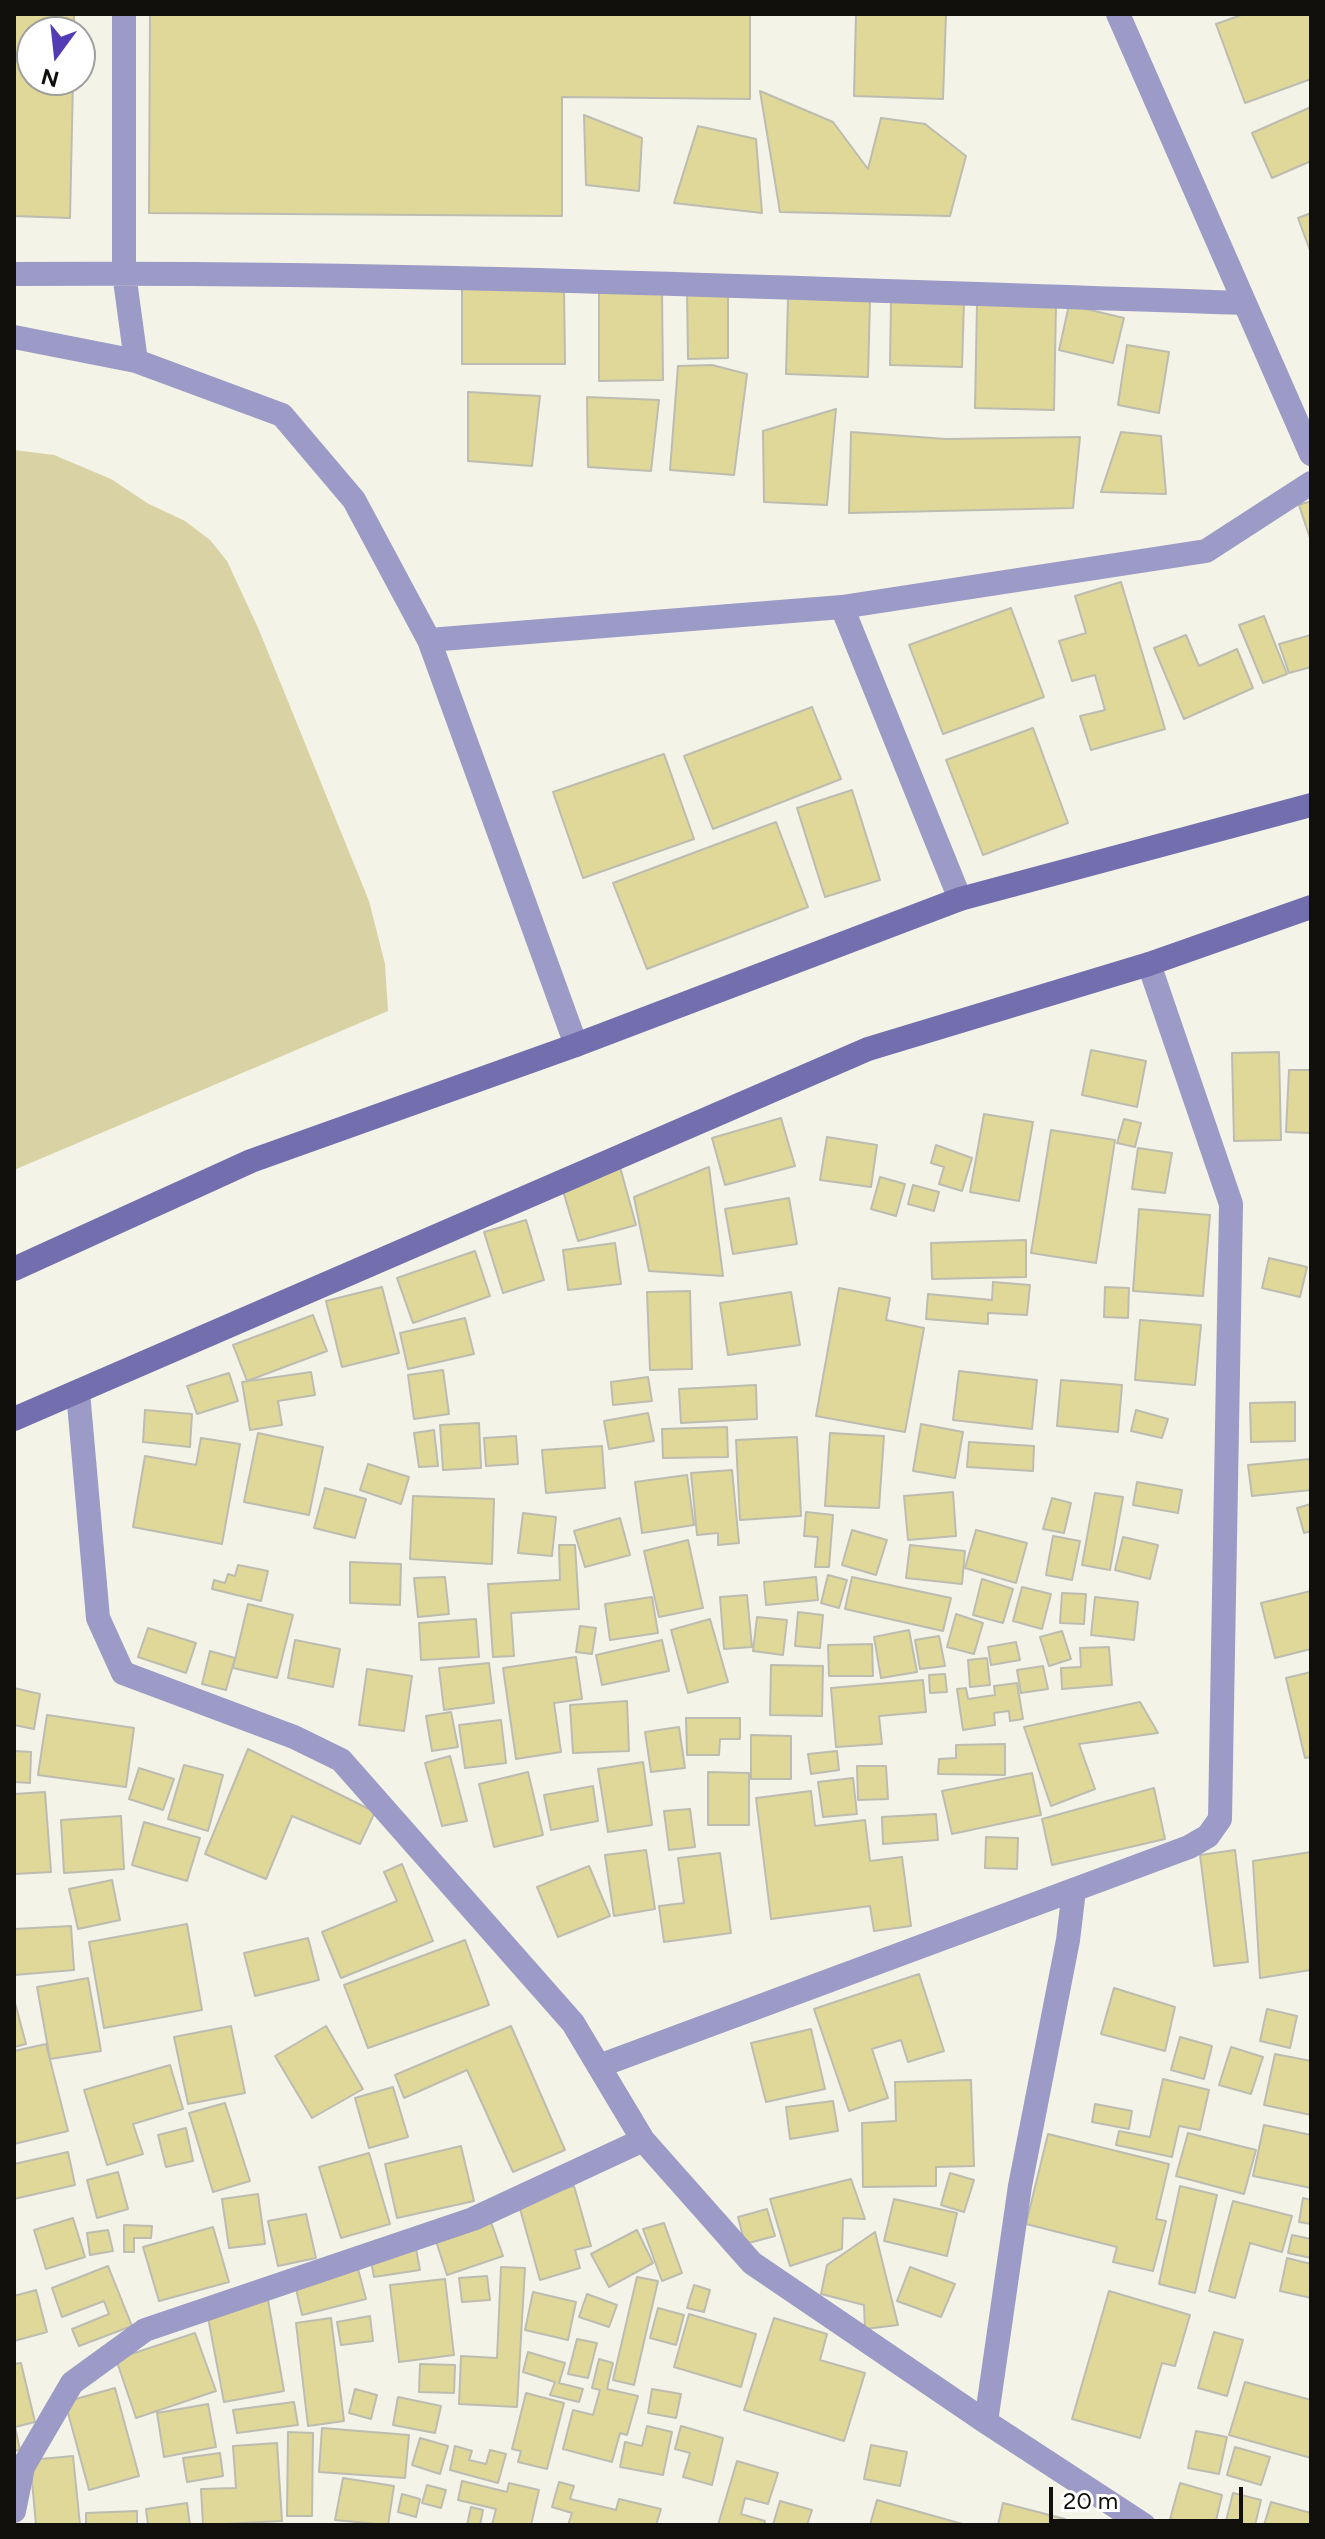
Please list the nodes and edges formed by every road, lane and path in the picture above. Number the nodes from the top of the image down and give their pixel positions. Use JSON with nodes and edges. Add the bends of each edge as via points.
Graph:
{"nodes":[{"id":1,"x":124,"y":14,"type":"edge"},
{"id":2,"x":1118,"y":14,"type":"edge"},
{"id":3,"x":124,"y":273,"type":"junction"},
{"id":4,"x":14,"y":274,"type":"edge"},
{"id":5,"x":1243,"y":303,"type":"junction"},
{"id":6,"x":14,"y":337,"type":"edge"},
{"id":7,"x":136,"y":361,"type":"junction"},
{"id":8,"x":1311,"y":454,"type":"edge"},
{"id":9,"x":1311,"y":483,"type":"edge"},
{"id":10,"x":842,"y":607,"type":"junction"},
{"id":11,"x":429,"y":640,"type":"junction"},
{"id":12,"x":1311,"y":805,"type":"edge"},
{"id":13,"x":960,"y":899,"type":"junction"},
{"id":14,"x":1311,"y":907,"type":"edge"},
{"id":15,"x":1149,"y":964,"type":"junction"},
{"id":16,"x":576,"y":1045,"type":"junction"},
{"id":17,"x":14,"y":1269,"type":"edge"},
{"id":18,"x":78,"y":1392,"type":"junction"},
{"id":19,"x":14,"y":1419,"type":"edge"},
{"id":20,"x":1074,"y":1890,"type":"junction"},
{"id":21,"x":599,"y":2066,"type":"junction"},
{"id":22,"x":643,"y":2140,"type":"junction"},
{"id":23,"x":986,"y":2422,"type":"junction"},
{"id":24,"x":14,"y":2511,"type":"edge"},
{"id":25,"x":1144,"y":2525,"type":"edge"}],
"edges":[{"from":1,"to":3,"type":"street"},
{"from":2,"to":5,"type":"street"},
{"from":3,"to":4,"type":"street"},
{"from":3,"to":5,"type":"street"},
{"from":3,"to":7,"type":"street"},
{"from":5,"to":8,"type":"street"},
{"from":6,"to":7,"type":"street"},
{"from":7,"to":11,"type":"street","via":[[282,415],[354,500]]},
{"from":9,"to":10,"type":"street","via":[[1206,551]]},
{"from":10,"to":11,"type":"street"},
{"from":10,"to":13,"type":"street"},
{"from":11,"to":16,"type":"street"},
{"from":12,"to":13,"type":"main road"},
{"from":13,"to":16,"type":"main road"},
{"from":14,"to":15,"type":"main road"},
{"from":15,"to":18,"type":"main road","via":[[868,1049]]},
{"from":15,"to":20,"type":"street","via":[[1231,1204],[1220,1819],[1208,1836],[1189,1847]]},
{"from":16,"to":17,"type":"main road","via":[[251,1161]]},
{"from":18,"to":19,"type":"main road"},
{"from":18,"to":21,"type":"street","via":[[98,1618],[123,1673],[341,1760],[573,2023]]},
{"from":20,"to":21,"type":"street"},
{"from":20,"to":23,"type":"street","via":[[1020,2186]]},
{"from":21,"to":22,"type":"street"},
{"from":22,"to":23,"type":"street","via":[[752,2263]]},
{"from":22,"to":24,"type":"street","via":[[473,2219],[145,2330],[72,2383],[23,2467]]},
{"from":23,"to":25,"type":"street"}]}
